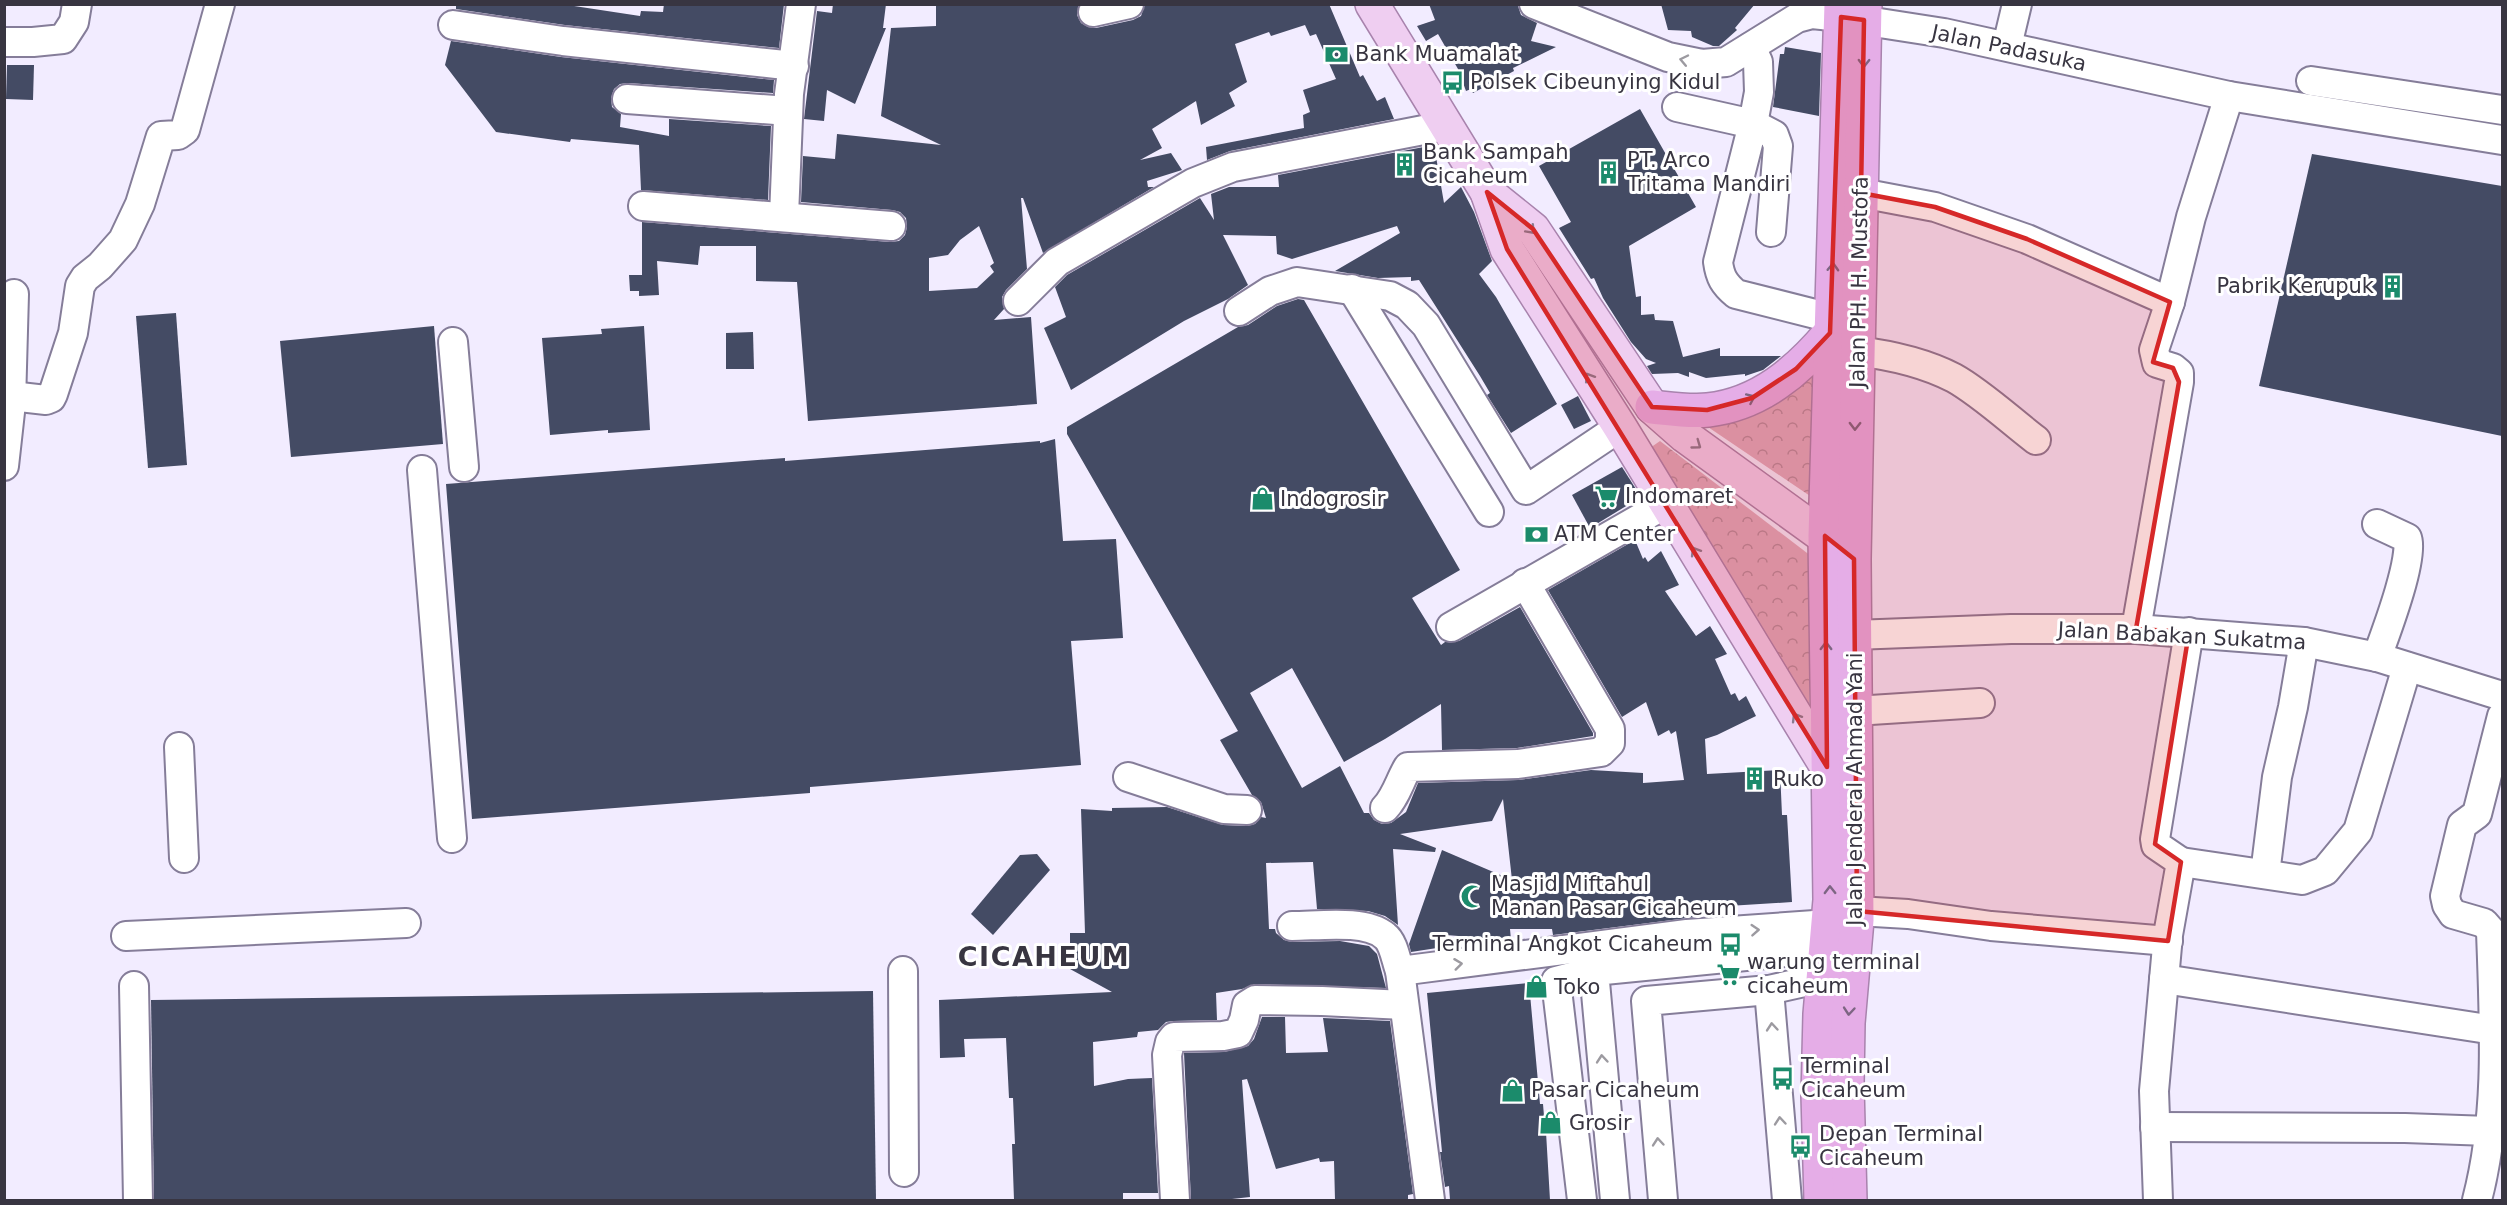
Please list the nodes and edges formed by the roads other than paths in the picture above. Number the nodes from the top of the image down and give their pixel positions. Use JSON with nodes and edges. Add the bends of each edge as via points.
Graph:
{"nodes":[{"id":1,"x":77,"y":4,"type":"edge"},
{"id":2,"x":220,"y":4,"type":"edge"},
{"id":3,"x":801,"y":4,"type":"edge"},
{"id":4,"x":1129,"y":4,"type":"edge"},
{"id":5,"x":1372,"y":4,"type":"edge"},
{"id":6,"x":1534,"y":4,"type":"edge"},
{"id":7,"x":2017,"y":4,"type":"edge"},
{"id":8,"x":1093,"y":12,"type":"dead end"},
{"id":9,"x":1853,"y":12,"type":"edge"},
{"id":10,"x":453,"y":25,"type":"dead end"},
{"id":11,"x":4,"y":42,"type":"edge"},
{"id":12,"x":2007,"y":46,"type":"junction"},
{"id":13,"x":1751,"y":47,"type":"junction"},
{"id":14,"x":794,"y":66,"type":"junction"},
{"id":15,"x":2311,"y":81,"type":"dead end"},
{"id":16,"x":2229,"y":96,"type":"junction"},
{"id":17,"x":627,"y":99,"type":"dead end"},
{"id":18,"x":1677,"y":107,"type":"dead end"},
{"id":19,"x":2502,"y":110,"type":"edge"},
{"id":20,"x":788,"y":111,"type":"junction"},
{"id":21,"x":1753,"y":124,"type":"junction"},
{"id":22,"x":1444,"y":126,"type":"junction"},
{"id":23,"x":2502,"y":140,"type":"edge"},
{"id":24,"x":1487,"y":192,"type":"junction"},
{"id":25,"x":1861,"y":193,"type":"junction"},
{"id":26,"x":643,"y":206,"type":"dead end"},
{"id":27,"x":784,"y":216,"type":"junction"},
{"id":28,"x":891,"y":226,"type":"dead end"},
{"id":29,"x":1771,"y":232,"type":"dead end"},
{"id":30,"x":1352,"y":289,"type":"junction"},
{"id":31,"x":14,"y":294,"type":"dead end"},
{"id":32,"x":1018,"y":301,"type":"dead end"},
{"id":33,"x":2170,"y":302,"type":"junction"},
{"id":34,"x":1239,"y":311,"type":"dead end"},
{"id":35,"x":1839,"y":334,"type":"junction"},
{"id":36,"x":453,"y":342,"type":"dead end"},
{"id":37,"x":9,"y":400,"type":"edge"},
{"id":38,"x":1653,"y":407,"type":"junction"},
{"id":39,"x":1620,"y":427,"type":"junction"},
{"id":40,"x":2036,"y":440,"type":"dead end"},
{"id":41,"x":4,"y":466,"type":"edge"},
{"id":42,"x":464,"y":467,"type":"dead end"},
{"id":43,"x":422,"y":470,"type":"dead end"},
{"id":44,"x":1667,"y":503,"type":"junction"},
{"id":45,"x":1489,"y":512,"type":"dead end"},
{"id":46,"x":2377,"y":524,"type":"dead end"},
{"id":47,"x":1825,"y":536,"type":"junction"},
{"id":48,"x":1854,"y":559,"type":"junction"},
{"id":49,"x":1526,"y":583,"type":"junction"},
{"id":50,"x":1451,"y":627,"type":"dead end"},
{"id":51,"x":2136,"y":629,"type":"junction"},
{"id":52,"x":2189,"y":632,"type":"junction"},
{"id":53,"x":1854,"y":635,"type":"junction"},
{"id":54,"x":2304,"y":642,"type":"junction"},
{"id":55,"x":2377,"y":657,"type":"junction"},
{"id":56,"x":2407,"y":667,"type":"junction"},
{"id":57,"x":2502,"y":696,"type":"edge"},
{"id":58,"x":1980,"y":703,"type":"dead end"},
{"id":59,"x":1855,"y":711,"type":"junction"},
{"id":60,"x":2502,"y":716,"type":"edge"},
{"id":61,"x":179,"y":747,"type":"dead end"},
{"id":62,"x":1827,"y":767,"type":"junction"},
{"id":63,"x":1128,"y":777,"type":"dead end"},
{"id":64,"x":1385,"y":808,"type":"dead end"},
{"id":65,"x":1247,"y":810,"type":"dead end"},
{"id":66,"x":452,"y":838,"type":"dead end"},
{"id":67,"x":184,"y":858,"type":"dead end"},
{"id":68,"x":2181,"y":862,"type":"junction"},
{"id":69,"x":2265,"y":874,"type":"junction"},
{"id":70,"x":406,"y":923,"type":"dead end"},
{"id":71,"x":1292,"y":926,"type":"dead end"},
{"id":72,"x":126,"y":936,"type":"dead end"},
{"id":73,"x":1834,"y":940,"type":"junction"},
{"id":74,"x":2168,"y":941,"type":"junction"},
{"id":75,"x":903,"y":971,"type":"dead end"},
{"id":76,"x":1400,"y":971,"type":"junction"},
{"id":77,"x":1594,"y":971,"type":"junction"},
{"id":78,"x":2164,"y":979,"type":"junction"},
{"id":79,"x":134,"y":986,"type":"dead end"},
{"id":80,"x":1768,"y":990,"type":"junction"},
{"id":81,"x":1404,"y":1005,"type":"junction"},
{"id":82,"x":2494,"y":1030,"type":"junction"},
{"id":83,"x":2499,"y":1068,"type":"edge"},
{"id":84,"x":2155,"y":1127,"type":"junction"},
{"id":85,"x":2489,"y":1131,"type":"junction"},
{"id":86,"x":904,"y":1172,"type":"dead end"},
{"id":87,"x":138,"y":1200,"type":"edge"},
{"id":88,"x":1175,"y":1200,"type":"edge"},
{"id":89,"x":1430,"y":1200,"type":"edge"},
{"id":90,"x":1582,"y":1200,"type":"edge"},
{"id":91,"x":1615,"y":1200,"type":"edge"},
{"id":92,"x":1663,"y":1200,"type":"edge"},
{"id":93,"x":1786,"y":1200,"type":"edge"},
{"id":94,"x":1821,"y":1200,"type":"edge"},
{"id":95,"x":1850,"y":1200,"type":"edge"},
{"id":96,"x":2158,"y":1200,"type":"edge"},
{"id":97,"x":2477,"y":1200,"type":"edge"}],
"edges":[{"from":1,"to":11,"type":"street","via":[[74,21],[63,39]]},
{"from":2,"to":37,"type":"street","via":[[184,130],[177,135],[161,136],[140,204],[123,240],[81,286],[73,333],[51,399]]},
{"from":3,"to":14,"type":"street"},
{"from":4,"to":8,"type":"street"},
{"from":5,"to":22,"type":"main road","name":"Jalan Jenderal Ahmad Yani"},
{"from":13,"to":6,"type":"street","name":"Jalan Padasuka","one_way":true,"via":[[1726,62],[1702,64],[1668,57]]},
{"from":7,"to":12,"type":"street"},
{"from":9,"to":12,"type":"street","name":"Jalan Padasuka"},
{"from":9,"to":13,"type":"street","name":"Jalan Padasuka","via":[[1797,18]]},
{"from":9,"to":25,"type":"highway","name":"Jalan PH. H. Mustofa","one_way":true},
{"from":35,"to":9,"type":"highway","name":"Jalan PH. H. Mustofa","one_way":true},
{"from":10,"to":14,"type":"street"},
{"from":12,"to":16,"type":"street","name":"Jalan Padasuka"},
{"from":13,"to":21,"type":"street","via":[[1760,80]]},
{"from":14,"to":20,"type":"street"},
{"from":15,"to":19,"type":"street"},
{"from":16,"to":23,"type":"street","name":"Jalan Padasuka"},
{"from":16,"to":33,"type":"street","via":[[2191,217]]},
{"from":17,"to":20,"type":"street"},
{"from":18,"to":21,"type":"street"},
{"from":20,"to":27,"type":"street"},
{"from":21,"to":29,"type":"street","via":[[1774,135],[1778,146]]},
{"from":21,"to":35,"type":"street","via":[[1718,262],[1720,275],[1736,294]]},
{"from":22,"to":24,"type":"main road","name":"Jalan Jenderal Ahmad Yani"},
{"from":22,"to":32,"type":"street","via":[[1233,167],[1193,183],[1057,262]]},
{"from":24,"to":38,"type":"main road","name":"Jalan Jenderal Ahmad Yani","one_way":true,"via":[[1533,230]]},
{"from":39,"to":24,"type":"main road","name":"Jalan Jenderal Ahmad Yani","one_way":true,"via":[[1507,249]]},
{"from":25,"to":33,"type":"street","via":[[1935,207],[2027,239]]},
{"from":25,"to":35,"type":"highway","name":"Jalan PH. H. Mustofa"},
{"from":26,"to":27,"type":"street"},
{"from":27,"to":28,"type":"street"},
{"from":30,"to":34,"type":"street","via":[[1297,282],[1270,291]]},
{"from":30,"to":39,"type":"street","via":[[1390,296],[1407,305],[1426,325],[1527,490]]},
{"from":30,"to":45,"type":"street"},
{"from":31,"to":37,"type":"street"},
{"from":33,"to":51,"type":"street","via":[[2153,356],[2157,363],[2179,373],[2180,382]]},
{"from":38,"to":35,"type":"highway","one_way":true,"via":[[1707,410],[1752,398]]},
{"from":35,"to":40,"type":"street","via":[[1957,380]]},
{"from":35,"to":47,"type":"highway","name":"Jalan PH. H. Mustofa"},
{"from":35,"to":48,"type":"highway","name":"Jalan PH. H. Mustofa","one_way":true},
{"from":36,"to":42,"type":"street"},
{"from":37,"to":41,"type":"street"},
{"from":38,"to":39,"type":"main road"},
{"from":38,"to":47,"type":"main road","name":"Jalan Jenderal Ahmad Yani","one_way":true,"via":[[1685,436]]},
{"from":39,"to":44,"type":"main road","name":"Jalan Jenderal Ahmad Yani"},
{"from":43,"to":66,"type":"street"},
{"from":44,"to":49,"type":"street"},
{"from":62,"to":44,"type":"main road","name":"Jalan Jenderal Ahmad Yani","one_way":true},
{"from":46,"to":55,"type":"street","via":[[2407,538],[2409,548]]},
{"from":47,"to":48,"type":"main road","name":"Jalan Jenderal Ahmad Yani"},
{"from":62,"to":47,"type":"highway","name":"Jalan Jenderal Ahmad Yani","one_way":true},
{"from":48,"to":53,"type":"highway","name":"Jalan Jenderal Ahmad Yani"},
{"from":49,"to":50,"type":"street"},
{"from":49,"to":64,"type":"street","via":[[1610,729],[1610,743],[1601,752],[1518,764],[1408,767],[1398,782],[1393,801]]},
{"from":51,"to":52,"type":"street","name":"Jalan Babakan Sukatma"},
{"from":51,"to":53,"type":"street","name":"Jalan Babakan Sukatma"},
{"from":52,"to":54,"type":"street","name":"Jalan Babakan Sukatma"},
{"from":52,"to":68,"type":"street","via":[[2156,839],[2156,844]]},
{"from":53,"to":59,"type":"highway","name":"Jalan Jenderal Ahmad Yani"},
{"from":54,"to":55,"type":"street","name":"Jalan Babakan Sukatma"},
{"from":54,"to":69,"type":"street","via":[[2277,777]]},
{"from":55,"to":56,"type":"street","name":"Jalan Babakan Sukatma"},
{"from":56,"to":57,"type":"street","name":"Jalan Babakan Sukatma"},
{"from":56,"to":69,"type":"street","via":[[2358,831],[2325,871],[2315,876],[2302,880]]},
{"from":58,"to":59,"type":"street"},
{"from":59,"to":73,"type":"highway","name":"Jalan Jenderal Ahmad Yani"},
{"from":60,"to":82,"type":"street","via":[[2477,814],[2462,825],[2445,896],[2453,914],[2484,922],[2491,931]]},
{"from":61,"to":67,"type":"street"},
{"from":73,"to":62,"type":"highway","name":"Jalan Jenderal Ahmad Yani","one_way":true},
{"from":63,"to":65,"type":"street","via":[[1224,809]]},
{"from":68,"to":69,"type":"street"},
{"from":68,"to":74,"type":"street"},
{"from":70,"to":72,"type":"street"},
{"from":71,"to":76,"type":"street","via":[[1364,926],[1386,936]]},
{"from":73,"to":74,"type":"street","via":[[1908,914],[1991,926]]},
{"from":76,"to":73,"type":"street","one_way":true,"via":[[1687,934]]},
{"from":73,"to":77,"type":"street"},
{"from":73,"to":80,"type":"street"},
{"from":73,"to":94,"type":"highway","name":"Jalan Jenderal Ahmad Yani","via":[[1818,1095]]},
{"from":73,"to":95,"type":"highway","name":"Jalan Jenderal Ahmad Yani","one_way":true,"via":[[1848,1034]]},
{"from":74,"to":78,"type":"street"},
{"from":75,"to":86,"type":"street"},
{"from":76,"to":81,"type":"street"},
{"from":77,"to":90,"type":"street","via":[[1556,981]]},
{"from":91,"to":77,"type":"street","one_way":true},
{"from":78,"to":82,"type":"street"},
{"from":78,"to":84,"type":"street","via":[[2154,1091]]},
{"from":79,"to":87,"type":"street"},
{"from":92,"to":80,"type":"street","one_way":true,"via":[[1646,1001]]},
{"from":93,"to":80,"type":"street","one_way":true},
{"from":81,"to":88,"type":"street","via":[[1255,1000],[1247,1005],[1238,1033],[1174,1037],[1167,1055]]},
{"from":81,"to":89,"type":"street"},
{"from":82,"to":83,"type":"street"},
{"from":83,"to":85,"type":"street"},
{"from":84,"to":85,"type":"street"},
{"from":84,"to":96,"type":"street"},
{"from":85,"to":97,"type":"street"}]}
